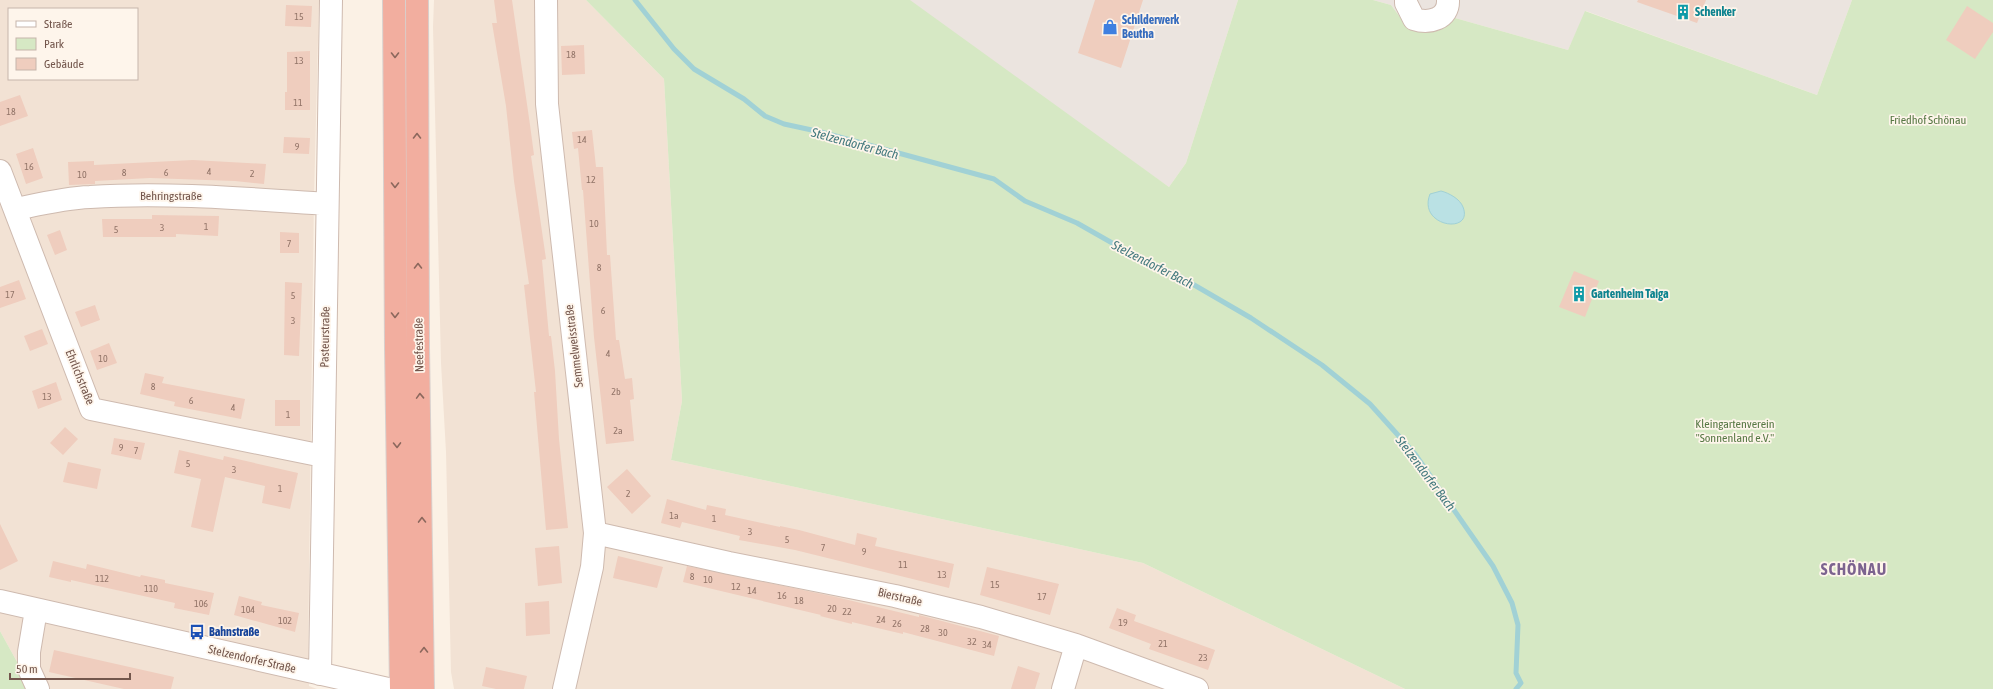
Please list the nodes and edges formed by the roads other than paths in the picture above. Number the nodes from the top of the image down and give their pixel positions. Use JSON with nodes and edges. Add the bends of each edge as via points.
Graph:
{"nodes":[{"id":1,"x":331,"y":0,"type":"edge"},
{"id":2,"x":394,"y":0,"type":"edge"},
{"id":3,"x":416,"y":0,"type":"edge"},
{"id":4,"x":546,"y":0,"type":"edge"},
{"id":5,"x":1406,"y":0,"type":"edge"},
{"id":6,"x":1448,"y":0,"type":"edge"},
{"id":7,"x":0,"y":171,"type":"edge"},
{"id":8,"x":327,"y":204,"type":"junction"},
{"id":9,"x":16,"y":209,"type":"junction"},
{"id":10,"x":323,"y":456,"type":"junction"},
{"id":11,"x":596,"y":533,"type":"junction"},
{"id":12,"x":0,"y":601,"type":"edge"},
{"id":13,"x":36,"y":610,"type":"junction"},
{"id":14,"x":1076,"y":645,"type":"junction"},
{"id":15,"x":320,"y":674,"type":"junction"},
{"id":16,"x":38,"y":689,"type":"edge"},
{"id":17,"x":388,"y":689,"type":"edge"},
{"id":18,"x":401,"y":689,"type":"edge"},
{"id":19,"x":423,"y":689,"type":"edge"},
{"id":20,"x":564,"y":689,"type":"edge"},
{"id":21,"x":1063,"y":689,"type":"edge"},
{"id":22,"x":1197,"y":689,"type":"edge"}],
"edges":[{"from":1,"to":8,"type":"street","name":"Pasteurstraße"},
{"from":2,"to":18,"type":"highway","name":"Neefestraße","one_way":true},
{"from":19,"to":3,"type":"highway","name":"Neefestraße","one_way":true},
{"from":4,"to":11,"type":"street","name":"Semmelweisstraße","via":[[546,104]]},
{"from":5,"to":6,"type":"street","via":[[1414,19],[1423,22],[1434,21],[1444,13]]},
{"from":7,"to":9,"type":"street","name":"Ehrlichstraße"},
{"from":8,"to":9,"type":"street","name":"Behringstraße","via":[[148,195],[89,197]]},
{"from":8,"to":10,"type":"street","name":"Pasteurstraße"},
{"from":9,"to":10,"type":"street","name":"Ehrlichstraße","via":[[91,409]]},
{"from":10,"to":15,"type":"street","name":"Pasteurstraße"},
{"from":11,"to":14,"type":"street","name":"Bierstraße","via":[[895,596],[981,617]]},
{"from":11,"to":20,"type":"street","name":"Semmelweisstraße","via":[[592,567]]},
{"from":12,"to":13,"type":"street","name":"Stelzendorfer Straße"},
{"from":13,"to":15,"type":"street","name":"Stelzendorfer Straße"},
{"from":13,"to":16,"type":"street","via":[[29,652],[29,669]]},
{"from":14,"to":21,"type":"street"},
{"from":14,"to":22,"type":"street","name":"Bierstraße"},
{"from":15,"to":17,"type":"street","name":"Stelzendorfer Straße"}]}
